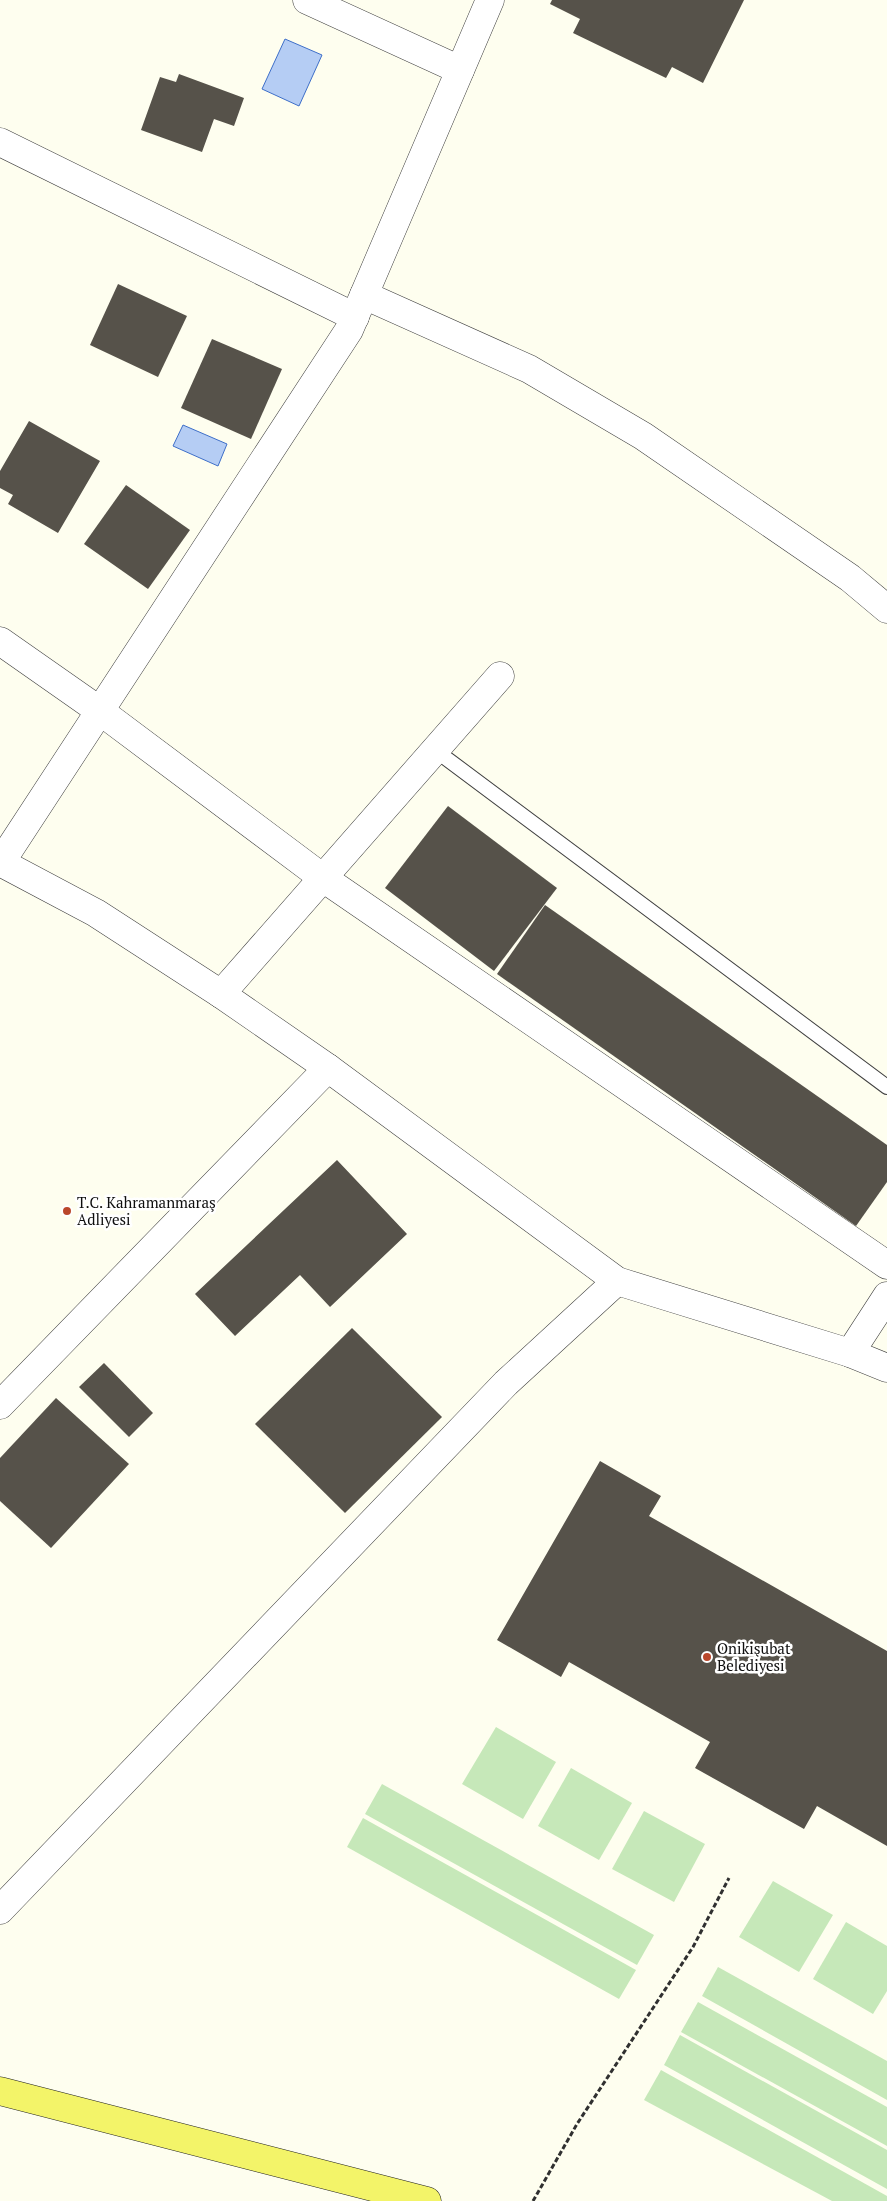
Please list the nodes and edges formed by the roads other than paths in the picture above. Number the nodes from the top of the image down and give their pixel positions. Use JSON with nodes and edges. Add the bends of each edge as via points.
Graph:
{"nodes":[{"id":1,"x":307,"y":0,"type":"edge"},
{"id":2,"x":490,"y":0,"type":"edge"},
{"id":3,"x":460,"y":70,"type":"junction"},
{"id":4,"x":0,"y":142,"type":"edge"},
{"id":5,"x":360,"y":306,"type":"junction"},
{"id":6,"x":887,"y":609,"type":"edge"},
{"id":7,"x":0,"y":641,"type":"edge"},
{"id":8,"x":500,"y":676,"type":"dead end"},
{"id":9,"x":100,"y":711,"type":"junction"},
{"id":10,"x":435,"y":750,"type":"junction"},
{"id":11,"x":1,"y":862,"type":"edge"},
{"id":12,"x":323,"y":878,"type":"junction"},
{"id":13,"x":221,"y":994,"type":"junction"},
{"id":14,"x":328,"y":1068,"type":"junction"},
{"id":15,"x":887,"y":1087,"type":"edge"},
{"id":16,"x":887,"y":1265,"type":"edge"},
{"id":17,"x":617,"y":1281,"type":"junction"},
{"id":18,"x":887,"y":1296,"type":"edge"},
{"id":19,"x":850,"y":1352,"type":"junction"},
{"id":20,"x":887,"y":1368,"type":"edge"},
{"id":21,"x":0,"y":1405,"type":"edge"},
{"id":22,"x":0,"y":1910,"type":"edge"},
{"id":23,"x":0,"y":2091,"type":"edge"},
{"id":24,"x":427,"y":2201,"type":"edge"}],
"edges":[{"from":1,"to":3,"type":"street"},
{"from":2,"to":3,"type":"street"},
{"from":3,"to":5,"type":"street"},
{"from":4,"to":5,"type":"street"},
{"from":5,"to":6,"type":"street","via":[[529,369],[643,436],[850,578]]},
{"from":5,"to":9,"type":"street","via":[[349,330]]},
{"from":7,"to":9,"type":"street"},
{"from":8,"to":10,"type":"street"},
{"from":9,"to":11,"type":"street"},
{"from":9,"to":12,"type":"street"},
{"from":10,"to":12,"type":"street"},
{"from":10,"to":15,"type":"lane"},
{"from":11,"to":13,"type":"street","via":[[96,913]]},
{"from":12,"to":13,"type":"street"},
{"from":12,"to":16,"type":"street"},
{"from":13,"to":14,"type":"street"},
{"from":14,"to":17,"type":"street"},
{"from":14,"to":21,"type":"street"},
{"from":17,"to":19,"type":"street"},
{"from":17,"to":22,"type":"street","via":[[506,1383]]},
{"from":18,"to":19,"type":"street"},
{"from":19,"to":20,"type":"street"},
{"from":23,"to":24,"type":"main road"}]}
